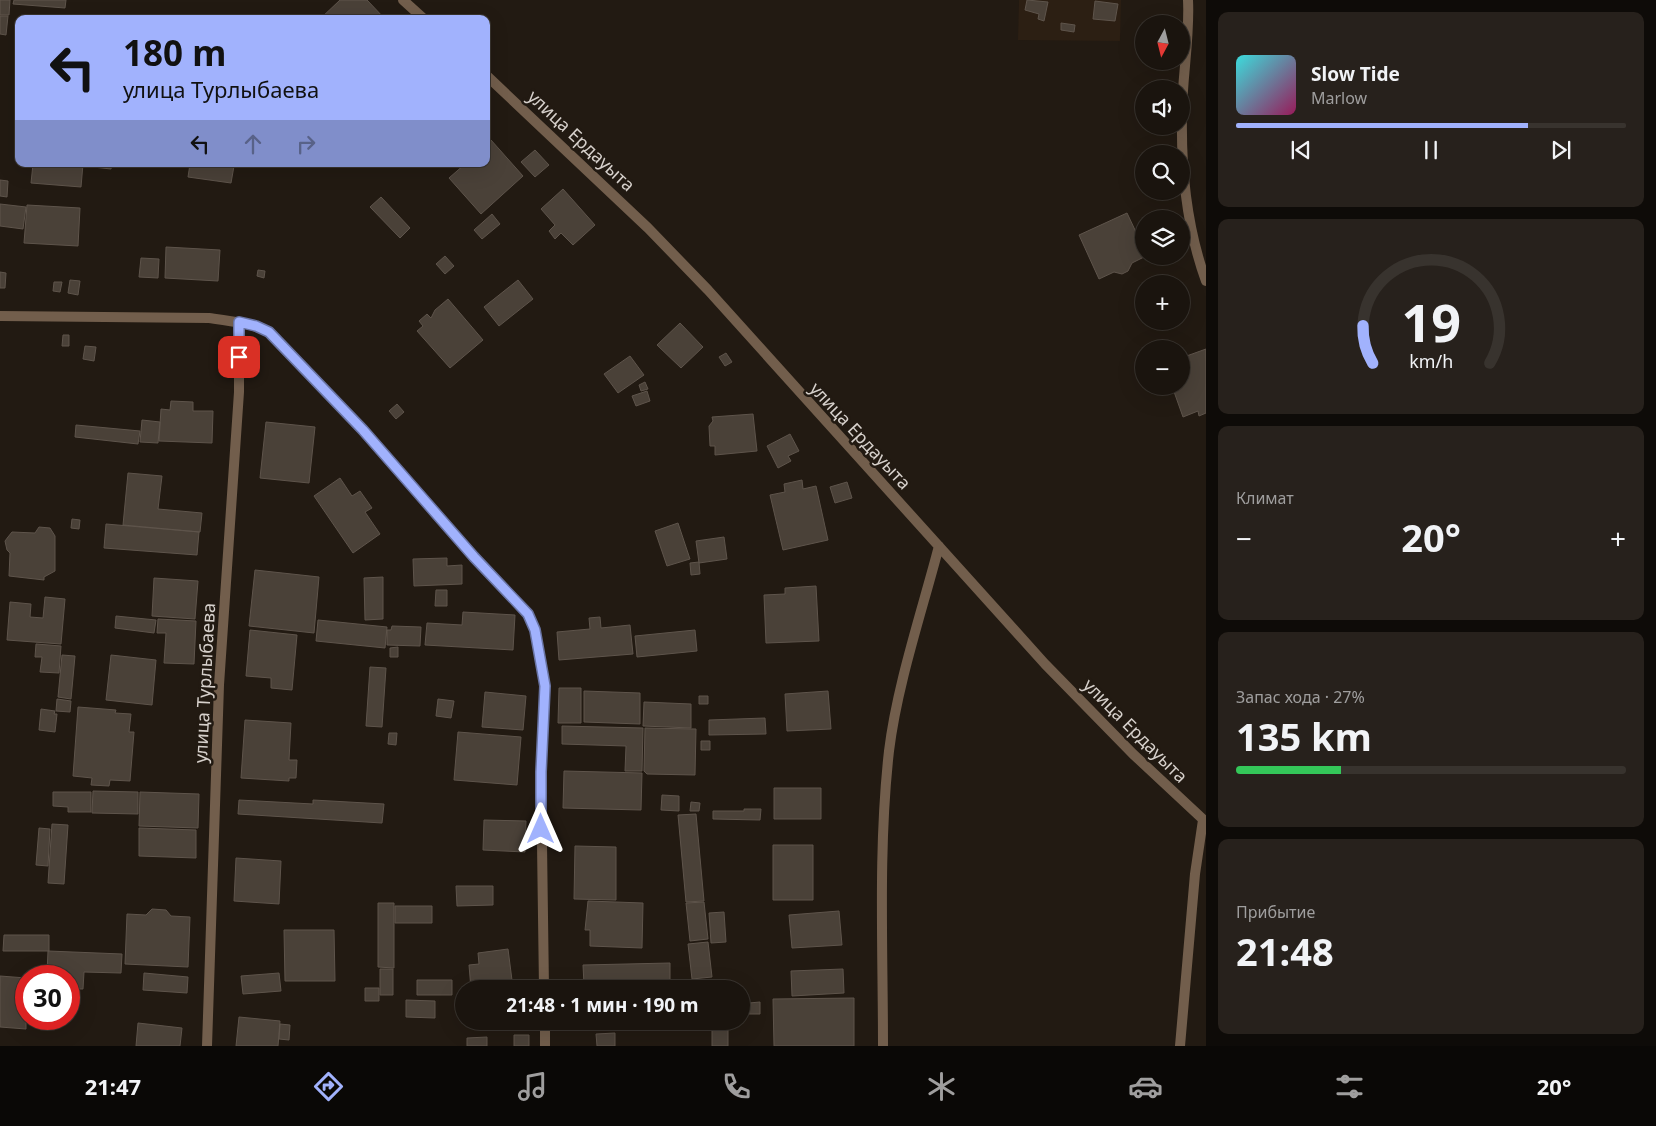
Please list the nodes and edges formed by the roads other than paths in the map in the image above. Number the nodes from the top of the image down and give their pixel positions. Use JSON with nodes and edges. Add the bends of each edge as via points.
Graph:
{"nodes":[{"id":1,"x":403,"y":0,"type":"edge"},
{"id":2,"x":1188,"y":0,"type":"edge"},
{"id":3,"x":420,"y":15,"type":"edge"},
{"id":4,"x":490,"y":79,"type":"edge"},
{"id":5,"x":1206,"y":281,"type":"edge"},
{"id":6,"x":0,"y":316,"type":"edge"},
{"id":7,"x":239,"y":322,"type":"junction"},
{"id":8,"x":939,"y":546,"type":"junction"},
{"id":9,"x":1205,"y":821,"type":"edge"},
{"id":10,"x":544,"y":980,"type":"edge"},
{"id":11,"x":545,"y":1030,"type":"edge"},
{"id":12,"x":207,"y":1046,"type":"edge"},
{"id":13,"x":546,"y":1046,"type":"edge"},
{"id":14,"x":883,"y":1046,"type":"edge"},
{"id":15,"x":1180,"y":1046,"type":"edge"}],
"edges":[{"from":1,"to":3,"type":"street"},
{"from":2,"to":5,"type":"street","via":[[1182,116],[1184,170],[1188,210]]},
{"from":4,"to":8,"type":"street","name":"улица Ердауыта","via":[[648,228],[708,290]]},
{"from":6,"to":7,"type":"street","via":[[209,318]]},
{"from":7,"to":10,"type":"street","via":[[269,332],[363,430],[528,614],[535,630],[545,686],[541,772]]},
{"from":7,"to":12,"type":"street","name":"улица Турлыбаева","via":[[239,392],[219,685]]},
{"from":8,"to":9,"type":"street","name":"улица Ердауыта","via":[[1133,754]]},
{"from":8,"to":14,"type":"street","via":[[900,694],[890,750],[883,823]]},
{"from":9,"to":15,"type":"street","via":[[1195,874]]},
{"from":11,"to":13,"type":"street"}]}
